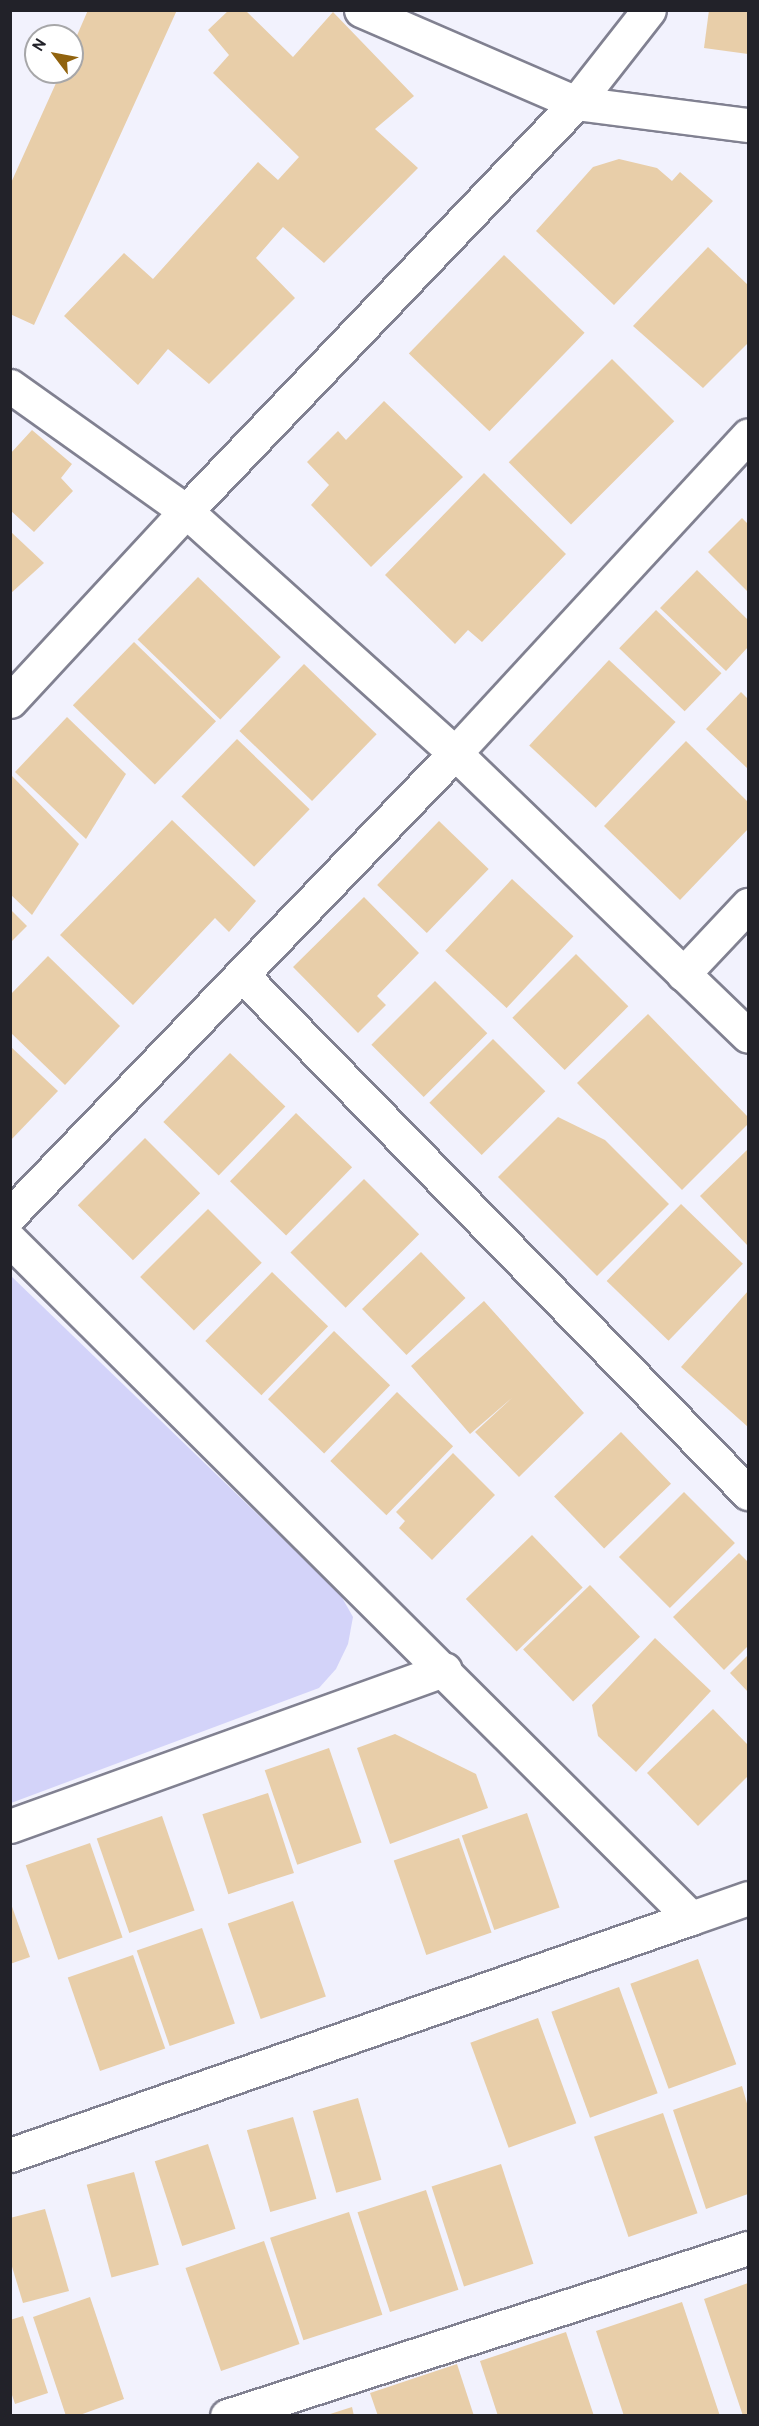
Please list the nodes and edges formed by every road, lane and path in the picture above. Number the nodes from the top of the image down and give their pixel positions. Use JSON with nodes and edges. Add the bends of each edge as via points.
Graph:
{"nodes":[{"id":1,"x":361,"y":10,"type":"edge"},
{"id":2,"x":649,"y":10,"type":"edge"},
{"id":3,"x":576,"y":103,"type":"junction"},
{"id":4,"x":748,"y":125,"type":"edge"},
{"id":5,"x":10,"y":386,"type":"edge"},
{"id":6,"x":748,"y":436,"type":"edge"},
{"id":7,"x":186,"y":510,"type":"junction"},
{"id":8,"x":10,"y":701,"type":"edge"},
{"id":9,"x":455,"y":753,"type":"junction"},
{"id":10,"x":748,"y":905,"type":"edge"},
{"id":11,"x":683,"y":974,"type":"junction"},
{"id":12,"x":243,"y":976,"type":"junction"},
{"id":13,"x":748,"y":1036,"type":"edge"},
{"id":14,"x":10,"y":1215,"type":"edge"},
{"id":15,"x":10,"y":1240,"type":"edge"},
{"id":16,"x":748,"y":1493,"type":"edge"},
{"id":17,"x":445,"y":1670,"type":"junction"},
{"id":18,"x":10,"y":1827,"type":"edge"},
{"id":19,"x":748,"y":1898,"type":"edge"},
{"id":20,"x":691,"y":1918,"type":"junction"},
{"id":21,"x":10,"y":2155,"type":"edge"},
{"id":22,"x":748,"y":2248,"type":"edge"},
{"id":23,"x":227,"y":2415,"type":"edge"}],
"edges":[{"from":1,"to":3,"type":"street"},
{"from":2,"to":3,"type":"street"},
{"from":3,"to":4,"type":"street"},
{"from":3,"to":7,"type":"street"},
{"from":5,"to":7,"type":"street"},
{"from":6,"to":9,"type":"street"},
{"from":7,"to":8,"type":"street"},
{"from":7,"to":9,"type":"street"},
{"from":9,"to":11,"type":"street"},
{"from":9,"to":12,"type":"street"},
{"from":10,"to":11,"type":"street"},
{"from":11,"to":13,"type":"street"},
{"from":12,"to":14,"type":"street"},
{"from":12,"to":16,"type":"street"},
{"from":15,"to":17,"type":"street"},
{"from":17,"to":18,"type":"street"},
{"from":17,"to":20,"type":"street"},
{"from":19,"to":20,"type":"street"},
{"from":20,"to":21,"type":"street"},
{"from":22,"to":23,"type":"street"}]}
